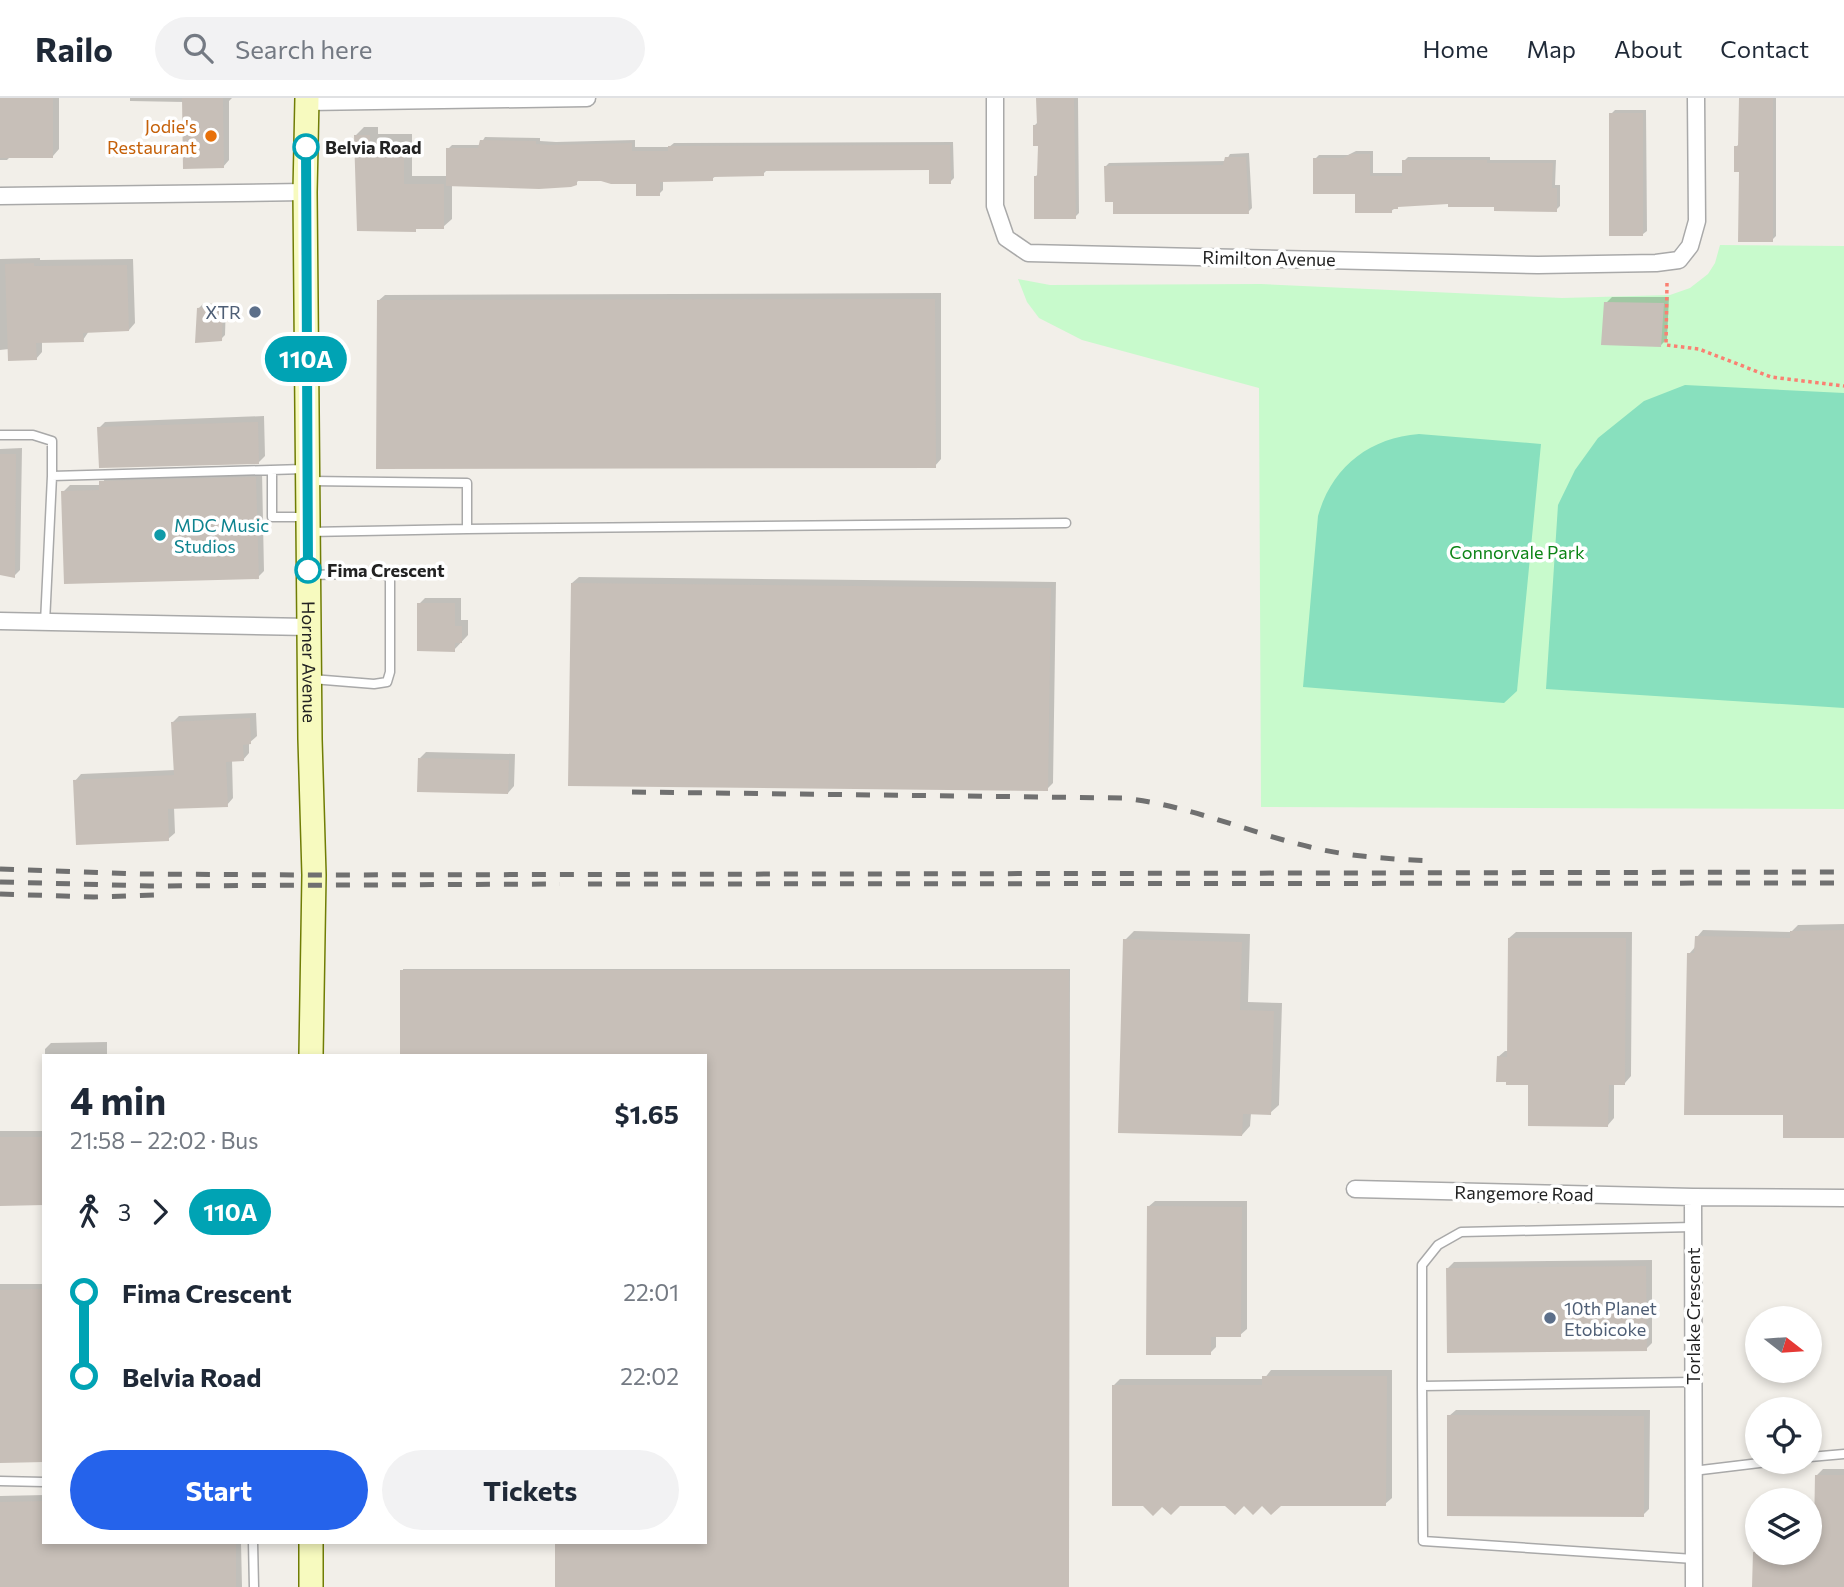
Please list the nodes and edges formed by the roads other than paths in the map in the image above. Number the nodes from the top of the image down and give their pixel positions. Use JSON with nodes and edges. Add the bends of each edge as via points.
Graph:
{"nodes":[{"id":1,"x":587,"y":98,"type":"edge"},
{"id":2,"x":995,"y":98,"type":"edge"},
{"id":3,"x":1696,"y":98,"type":"edge"},
{"id":4,"x":307,"y":100,"type":"edge"},
{"id":5,"x":305,"y":192,"type":"junction"},
{"id":6,"x":0,"y":197,"type":"edge"},
{"id":7,"x":0,"y":435,"type":"edge"},
{"id":8,"x":272,"y":470,"type":"junction"},
{"id":9,"x":52,"y":475,"type":"junction"},
{"id":10,"x":307,"y":475,"type":"junction"},
{"id":11,"x":1066,"y":523,"type":"dead end"},
{"id":12,"x":308,"y":525,"type":"junction"},
{"id":13,"x":467,"y":529,"type":"junction"},
{"id":14,"x":308,"y":575,"type":"junction"},
{"id":15,"x":0,"y":621,"type":"edge"},
{"id":16,"x":45,"y":623,"type":"junction"},
{"id":17,"x":309,"y":627,"type":"junction"},
{"id":18,"x":309,"y":679,"type":"junction"},
{"id":19,"x":311,"y":1054,"type":"edge"},
{"id":20,"x":1354,"y":1189,"type":"dead end"},
{"id":21,"x":1692,"y":1197,"type":"junction"},
{"id":22,"x":1844,"y":1198,"type":"edge"},
{"id":23,"x":1693,"y":1227,"type":"junction"},
{"id":24,"x":1693,"y":1382,"type":"junction"},
{"id":25,"x":1422,"y":1386,"type":"junction"},
{"id":26,"x":1844,"y":1454,"type":"edge"},
{"id":27,"x":1822,"y":1456,"type":"edge"},
{"id":28,"x":1745,"y":1465,"type":"edge"},
{"id":29,"x":1693,"y":1471,"type":"junction"},
{"id":30,"x":0,"y":1482,"type":"edge"},
{"id":31,"x":42,"y":1482,"type":"edge"},
{"id":32,"x":253,"y":1544,"type":"edge"},
{"id":33,"x":311,"y":1544,"type":"edge"},
{"id":34,"x":1694,"y":1559,"type":"junction"},
{"id":35,"x":254,"y":1587,"type":"edge"},
{"id":36,"x":311,"y":1587,"type":"edge"},
{"id":37,"x":1694,"y":1587,"type":"edge"}],
"edges":[{"from":1,"to":4,"type":"street"},
{"from":2,"to":3,"type":"street","name":"Rimilton Avenue","via":[[995,206],[1006,238],[1028,253],[1538,265],[1679,260],[1690,246],[1697,222]]},
{"from":4,"to":5,"type":"main road","name":"Horner Avenue"},
{"from":5,"to":6,"type":"street"},
{"from":5,"to":10,"type":"main road","name":"Horner Avenue"},
{"from":7,"to":9,"type":"lane","via":[[33,435],[52,441]]},
{"from":8,"to":9,"type":"lane"},
{"from":8,"to":10,"type":"lane"},
{"from":8,"to":12,"type":"lane","via":[[272,517]]},
{"from":9,"to":16,"type":"lane"},
{"from":10,"to":12,"type":"main road","name":"Horner Avenue"},
{"from":10,"to":13,"type":"lane","via":[[467,483]]},
{"from":11,"to":13,"type":"lane"},
{"from":12,"to":13,"type":"lane"},
{"from":12,"to":14,"type":"main road","name":"Horner Avenue"},
{"from":14,"to":17,"type":"main road","name":"Horner Avenue"},
{"from":14,"to":18,"type":"lane","via":[[384,573],[390,579],[387,682]]},
{"from":15,"to":16,"type":"street"},
{"from":16,"to":17,"type":"street"},
{"from":17,"to":18,"type":"main road","name":"Horner Avenue"},
{"from":18,"to":19,"type":"main road","name":"Horner Avenue","via":[[314,875]]},
{"from":20,"to":21,"type":"street","name":"Rangemore Road"},
{"from":21,"to":22,"type":"street"},
{"from":21,"to":23,"type":"street","name":"Torlake Crescent"},
{"from":23,"to":24,"type":"street","name":"Torlake Crescent"},
{"from":23,"to":25,"type":"lane","via":[[1461,1233],[1438,1245],[1422,1265]]},
{"from":24,"to":25,"type":"lane"},
{"from":24,"to":29,"type":"street","name":"Torlake Crescent"},
{"from":25,"to":34,"type":"lane","via":[[1423,1541]]},
{"from":26,"to":27,"type":"lane"},
{"from":28,"to":29,"type":"lane"},
{"from":29,"to":34,"type":"street","name":"Torlake Crescent"},
{"from":30,"to":31,"type":"lane"},
{"from":32,"to":35,"type":"lane"},
{"from":33,"to":36,"type":"main road"},
{"from":34,"to":37,"type":"street","name":"Torlake Crescent"}]}
